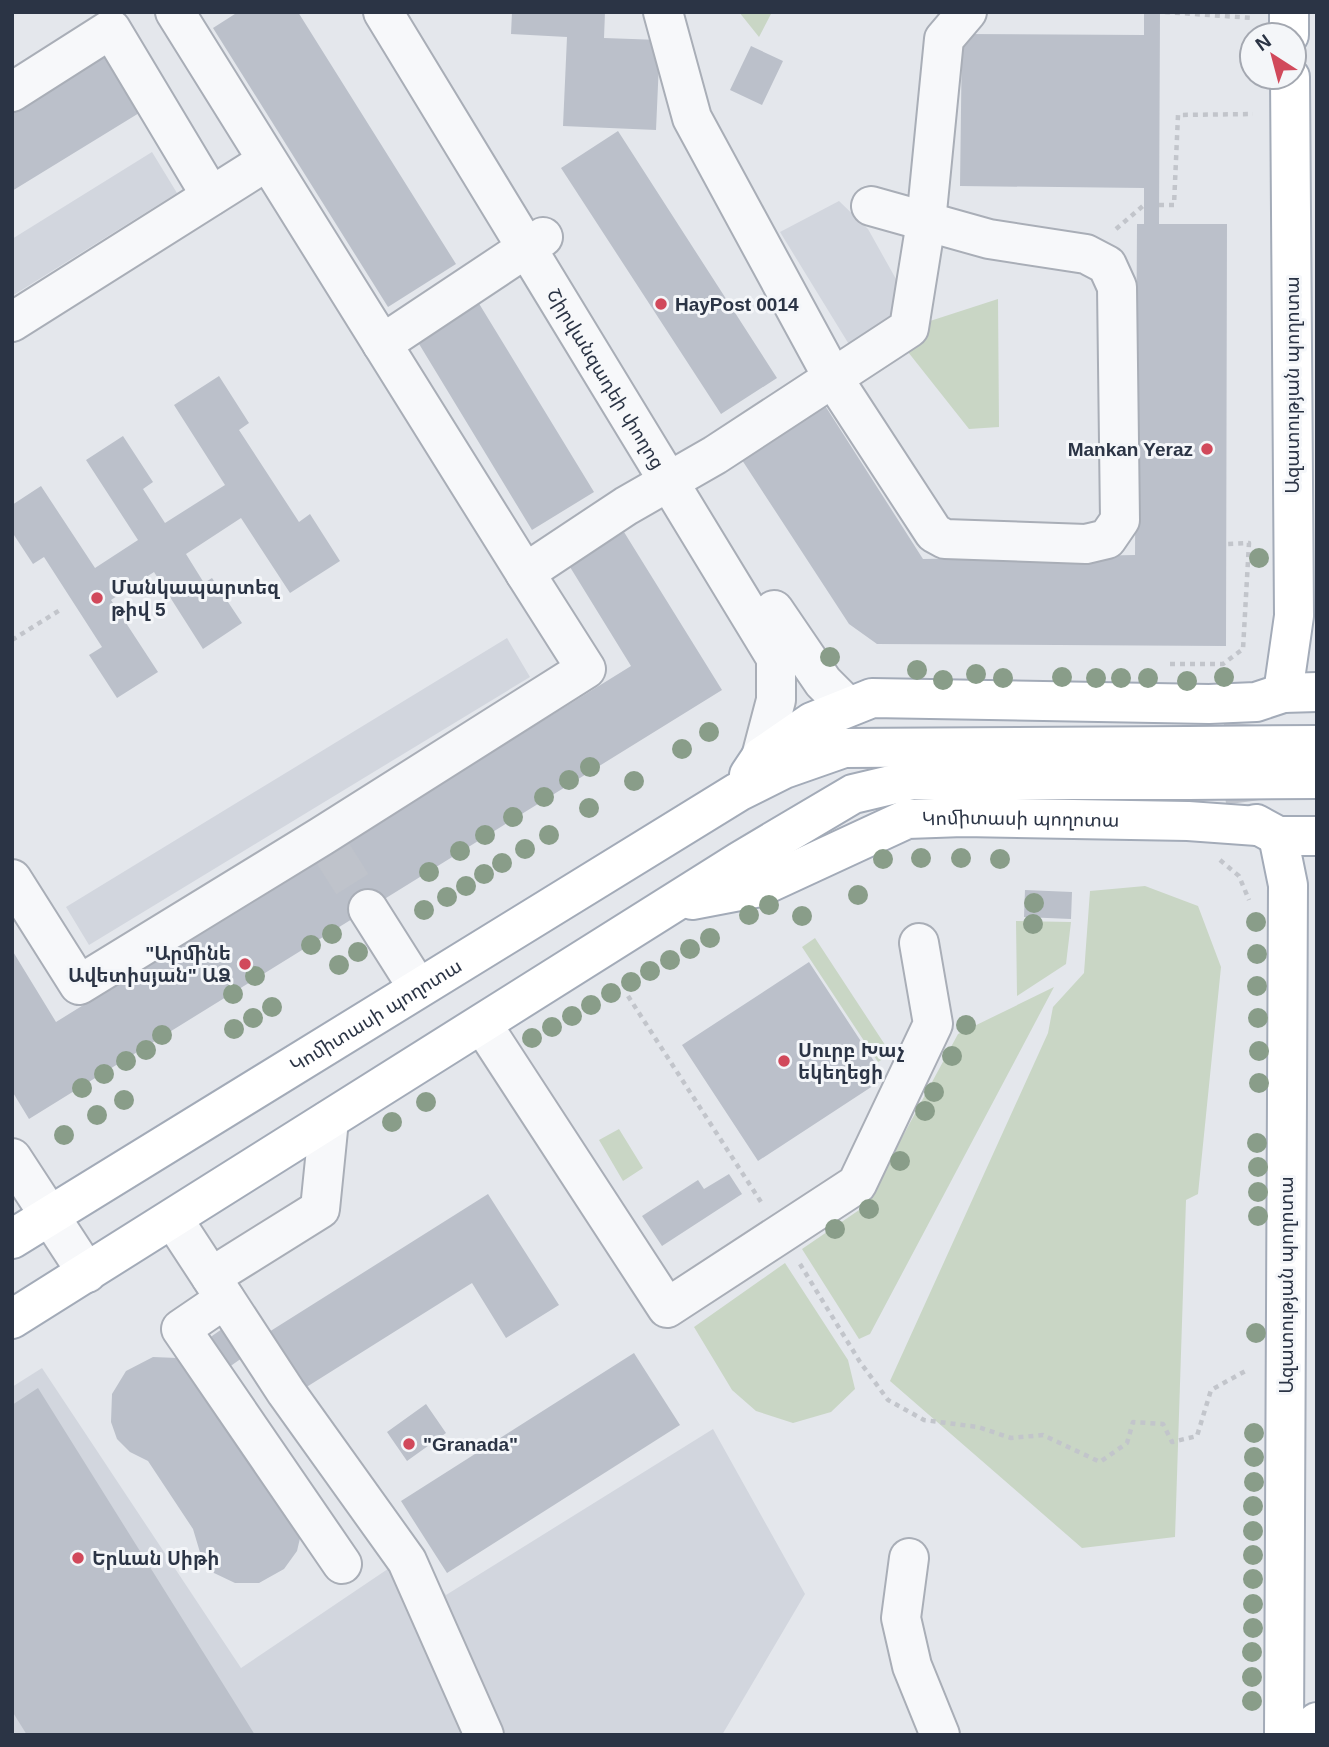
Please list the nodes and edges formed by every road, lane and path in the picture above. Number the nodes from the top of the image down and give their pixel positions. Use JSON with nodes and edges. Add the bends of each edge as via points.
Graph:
{"nodes":[{"id":1,"x":175,"y":12,"type":"edge"},
{"id":2,"x":383,"y":12,"type":"edge"},
{"id":3,"x":404,"y":12,"type":"edge"},
{"id":4,"x":663,"y":12,"type":"edge"},
{"id":5,"x":967,"y":12,"type":"edge"},
{"id":6,"x":1165,"y":12,"type":"edge"},
{"id":7,"x":1271,"y":15,"type":"edge"},
{"id":8,"x":1290,"y":91,"type":"edge"},
{"id":9,"x":12,"y":92,"type":"edge"},
{"id":10,"x":1253,"y":114,"type":"dead end"},
{"id":11,"x":267,"y":161,"type":"junction"},
{"id":12,"x":211,"y":196,"type":"junction"},
{"id":13,"x":1159,"y":205,"type":"dead end"},
{"id":14,"x":871,"y":206,"type":"dead end"},
{"id":15,"x":926,"y":222,"type":"junction"},
{"id":16,"x":536,"y":243,"type":"junction"},
{"id":17,"x":12,"y":322,"type":"edge"},
{"id":18,"x":382,"y":344,"type":"junction"},
{"id":19,"x":832,"y":378,"type":"junction"},
{"id":20,"x":678,"y":476,"type":"junction"},
{"id":21,"x":1227,"y":544,"type":"dead end"},
{"id":22,"x":525,"y":573,"type":"junction"},
{"id":23,"x":60,"y":610,"type":"dead end"},
{"id":24,"x":12,"y":640,"type":"edge"},
{"id":25,"x":1243,"y":649,"type":"junction"},
{"id":26,"x":1249,"y":655,"type":"dead end"},
{"id":27,"x":1156,"y":664,"type":"dead end"},
{"id":28,"x":1275,"y":703,"type":"edge"},
{"id":29,"x":846,"y":706,"type":"junction"},
{"id":30,"x":1317,"y":745,"type":"edge"},
{"id":31,"x":761,"y":757,"type":"junction"},
{"id":32,"x":1188,"y":763,"type":"junction"},
{"id":33,"x":1317,"y":779,"type":"edge"},
{"id":34,"x":738,"y":792,"type":"junction"},
{"id":35,"x":1260,"y":822,"type":"junction"},
{"id":36,"x":1317,"y":836,"type":"edge"},
{"id":37,"x":1210,"y":858,"type":"dead end"},
{"id":38,"x":12,"y":879,"type":"edge"},
{"id":39,"x":673,"y":904,"type":"junction"},
{"id":40,"x":1250,"y":908,"type":"dead end"},
{"id":41,"x":368,"y":909,"type":"tunnel mouth"},
{"id":42,"x":919,"y":943,"type":"dead end"},
{"id":43,"x":418,"y":988,"type":"junction"},
{"id":44,"x":628,"y":996,"type":"dead end"},
{"id":45,"x":482,"y":1024,"type":"junction"},
{"id":46,"x":329,"y":1120,"type":"junction"},
{"id":47,"x":12,"y":1158,"type":"edge"},
{"id":48,"x":761,"y":1202,"type":"dead end"},
{"id":49,"x":48,"y":1216,"type":"junction"},
{"id":50,"x":173,"y":1219,"type":"junction"},
{"id":51,"x":12,"y":1239,"type":"edge"},
{"id":52,"x":798,"y":1260,"type":"dead end"},
{"id":53,"x":87,"y":1273,"type":"junction"},
{"id":54,"x":218,"y":1288,"type":"junction"},
{"id":55,"x":12,"y":1319,"type":"edge"},
{"id":56,"x":1250,"y":1368,"type":"dead end"},
{"id":57,"x":909,"y":1558,"type":"dead end"},
{"id":58,"x":342,"y":1564,"type":"dead end"},
{"id":59,"x":1317,"y":1722,"type":"edge"},
{"id":60,"x":484,"y":1735,"type":"edge"},
{"id":61,"x":940,"y":1735,"type":"edge"},
{"id":62,"x":1284,"y":1735,"type":"edge"},
{"id":63,"x":1317,"y":1735,"type":"edge"}],
"edges":[{"from":1,"to":11,"type":"street"},
{"from":2,"to":16,"type":"street","name":"Շիրվանզադեի փողոց"},
{"from":3,"to":16,"type":"street","name":"Շիրվանզադեի փողոց"},
{"from":4,"to":19,"type":"street","via":[[692,118]]},
{"from":5,"to":15,"type":"street","via":[[944,39]]},
{"from":6,"to":7,"type":"path"},
{"from":8,"to":28,"type":"main road","name":"Ազատության պողոտա","via":[[1294,616]]},
{"from":9,"to":12,"type":"street","via":[[111,29]]},
{"from":10,"to":13,"type":"path","via":[[1178,115],[1174,205]]},
{"from":11,"to":12,"type":"street"},
{"from":11,"to":18,"type":"street"},
{"from":12,"to":17,"type":"street"},
{"from":14,"to":15,"type":"street"},
{"from":15,"to":19,"type":"street","via":[[909,328]]},
{"from":15,"to":19,"type":"street","via":[[989,239],[1086,254],[1107,265],[1116,287],[1120,520],[1107,539],[1086,544],[945,539],[924,521]]},
{"from":16,"to":18,"type":"street"},
{"from":16,"to":20,"type":"street","name":"Շիրվանզադեի փողոց"},
{"from":18,"to":22,"type":"street"},
{"from":19,"to":20,"type":"street"},
{"from":20,"to":22,"type":"street"},
{"from":20,"to":29,"type":"street","name":"Շիրվանզադեի փողոց","via":[[797,647]]},
{"from":20,"to":31,"type":"street","name":"Շիրվանզադեի փողոց","via":[[776,658],[776,700]]},
{"from":21,"to":25,"type":"path","via":[[1249,543]]},
{"from":22,"to":38,"type":"street","via":[[586,669],[327,844],[79,985]]},
{"from":23,"to":24,"type":"path"},
{"from":25,"to":26,"type":"path"},
{"from":25,"to":27,"type":"path","via":[[1223,664]]},
{"from":28,"to":29,"type":"main road","name":"Կոմիտասի պողոտա","via":[[872,698]]},
{"from":29,"to":31,"type":"main road","name":"Կոմիտասի պողոտա","via":[[812,722]]},
{"from":30,"to":32,"type":"main road","bridge":true},
{"from":31,"to":34,"type":"main road","name":"Կոմիտասի պողոտա"},
{"from":32,"to":33,"type":"main road","bridge":true},
{"from":32,"to":34,"type":"main road","name":"Կոմիտասի պողոտա","via":[[844,748],[784,769]]},
{"from":32,"to":39,"type":"main road","name":"Կոմիտասի պողոտա","via":[[912,780],[853,794]]},
{"from":34,"to":43,"type":"main road","name":"Կոմիտասի պողոտա"},
{"from":35,"to":36,"type":"main road","name":"Կոմիտասի պողոտա"},
{"from":35,"to":39,"type":"main road","name":"Կոմիտասի պողոտա","via":[[907,819],[760,887]]},
{"from":35,"to":62,"type":"main road","name":"Ազատության պողոտա","via":[[1288,886]]},
{"from":37,"to":40,"type":"path","via":[[1220,860],[1239,876],[1249,894]]},
{"from":39,"to":45,"type":"main road","name":"Կոմիտասի պողոտա"},
{"from":41,"to":43,"type":"street"},
{"from":42,"to":45,"type":"street","via":[[933,1024],[857,1184],[667,1308]]},
{"from":43,"to":49,"type":"main road","name":"Կոմիտասի պողոտա"},
{"from":44,"to":48,"type":"path"},
{"from":45,"to":46,"type":"main road","name":"Կոմիտասի պողոտա"},
{"from":46,"to":50,"type":"main road","name":"Կոմիտասի պողոտա"},
{"from":46,"to":54,"type":"street","via":[[320,1209]]},
{"from":47,"to":49,"type":"street"},
{"from":49,"to":51,"type":"main road","name":"Կոմիտասի պողոտա"},
{"from":49,"to":53,"type":"street"},
{"from":50,"to":53,"type":"main road","name":"Կոմիտասի պողոտա"},
{"from":50,"to":54,"type":"street"},
{"from":52,"to":56,"type":"path","via":[[888,1400],[924,1420],[978,1427],[1011,1438],[1043,1435],[1100,1462],[1127,1443],[1133,1422],[1163,1424],[1172,1442],[1197,1436],[1211,1390]]},
{"from":53,"to":55,"type":"main road","name":"Կոմիտասի պողոտա"},
{"from":54,"to":58,"type":"street","via":[[181,1329]]},
{"from":54,"to":60,"type":"street","via":[[407,1561]]},
{"from":57,"to":61,"type":"street","via":[[901,1618],[912,1666]]},
{"from":59,"to":63,"type":"main road"}]}
